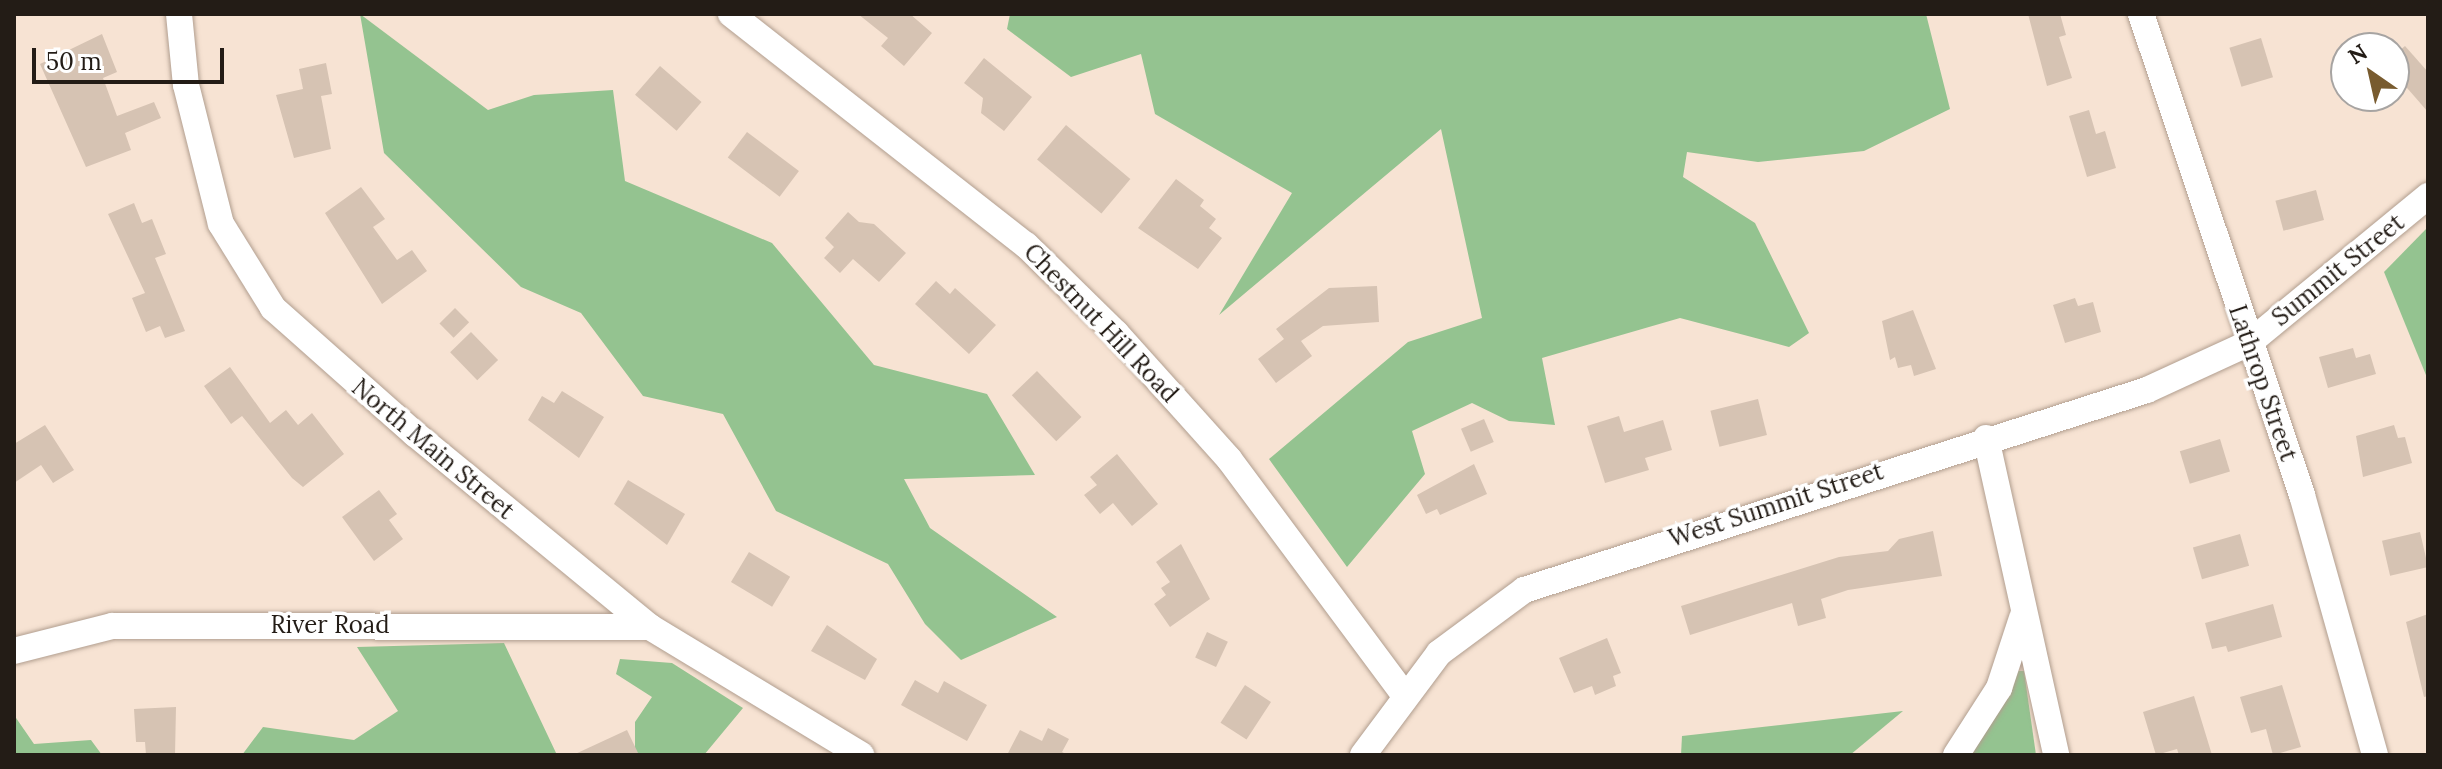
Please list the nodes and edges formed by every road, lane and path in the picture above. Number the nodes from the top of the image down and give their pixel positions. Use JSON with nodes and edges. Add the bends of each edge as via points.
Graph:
{"nodes":[{"id":1,"x":179,"y":14,"type":"edge"},
{"id":2,"x":731,"y":14,"type":"edge"},
{"id":3,"x":2141,"y":14,"type":"edge"},
{"id":4,"x":2428,"y":196,"type":"edge"},
{"id":5,"x":2249,"y":343,"type":"junction"},
{"id":6,"x":1986,"y":438,"type":"junction"},
{"id":7,"x":2023,"y":614,"type":"junction"},
{"id":8,"x":650,"y":627,"type":"junction"},
{"id":9,"x":14,"y":651,"type":"edge"},
{"id":10,"x":1405,"y":696,"type":"junction"},
{"id":11,"x":861,"y":755,"type":"edge"},
{"id":12,"x":1363,"y":755,"type":"edge"},
{"id":13,"x":1956,"y":755,"type":"edge"},
{"id":14,"x":2056,"y":755,"type":"edge"},
{"id":15,"x":2375,"y":755,"type":"edge"}],
"edges":[{"from":1,"to":8,"type":"street","name":"North Main Street","via":[[186,85],[221,224],[273,308],[415,434]]},
{"from":2,"to":10,"type":"street","name":"Chestnut Hill Road","via":[[1026,245],[1116,333],[1229,459]]},
{"from":3,"to":5,"type":"street","name":"Lathrop Street"},
{"from":4,"to":5,"type":"street","name":"Summit Street"},
{"from":5,"to":6,"type":"street","name":"West Summit Street","via":[[2147,390]]},
{"from":5,"to":15,"type":"street","name":"Lathrop Street","via":[[2302,495]]},
{"from":6,"to":7,"type":"street"},
{"from":6,"to":10,"type":"street","name":"West Summit Street","via":[[1524,590],[1439,653]]},
{"from":7,"to":13,"type":"street","via":[[1999,688]]},
{"from":7,"to":14,"type":"street"},
{"from":8,"to":9,"type":"street","name":"River Road","via":[[125,626],[55,636]]},
{"from":8,"to":11,"type":"street","name":"North Main Street"},
{"from":10,"to":12,"type":"street","name":"West Summit Street"}]}
